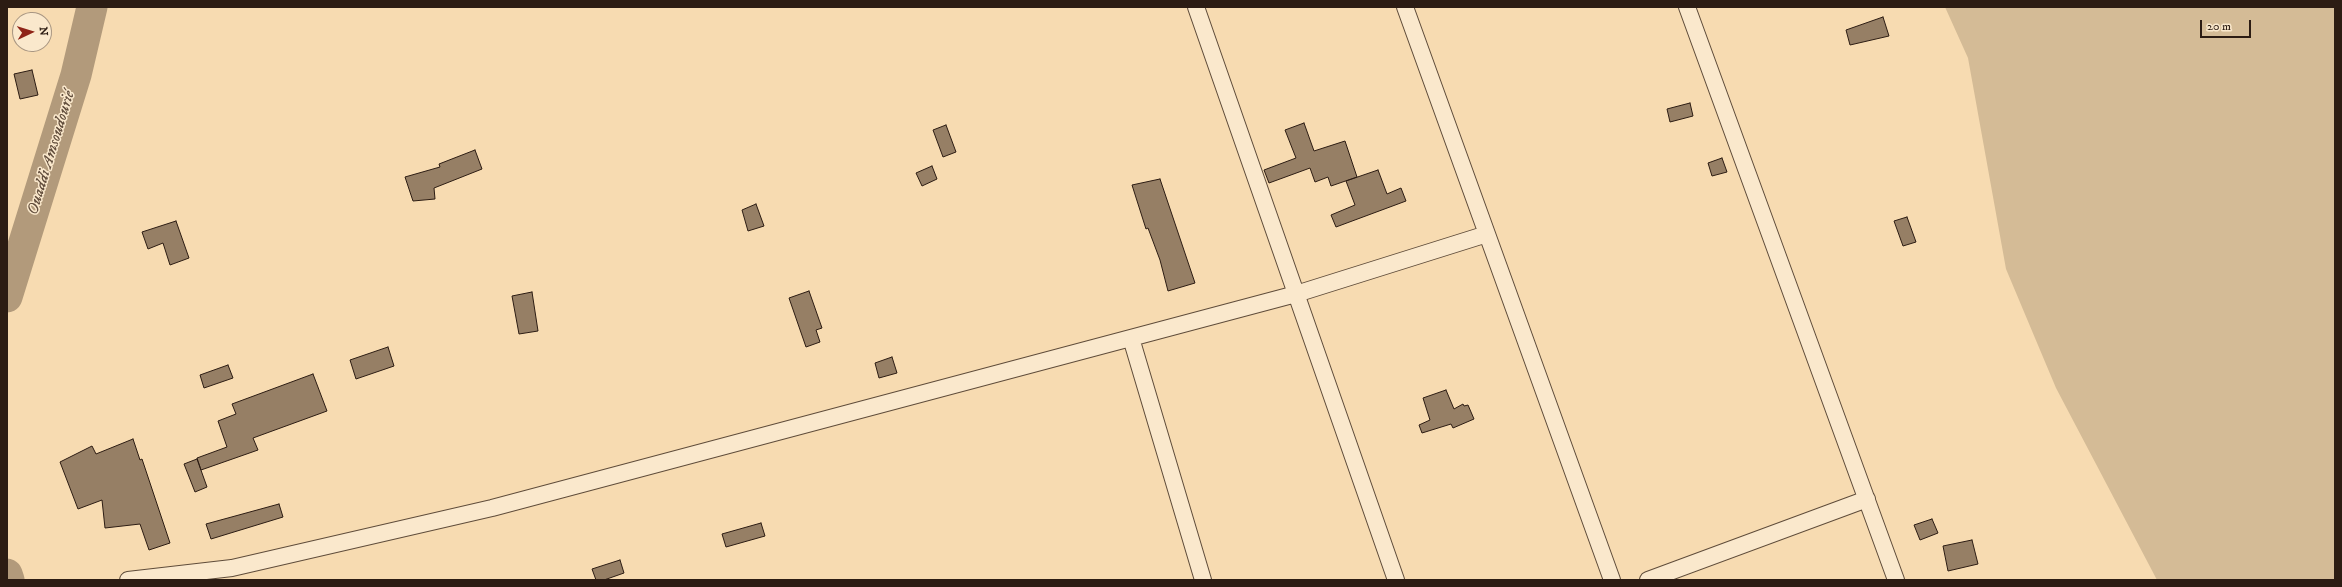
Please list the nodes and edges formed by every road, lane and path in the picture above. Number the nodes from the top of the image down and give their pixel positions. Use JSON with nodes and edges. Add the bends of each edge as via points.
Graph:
{"nodes":[{"id":1,"x":1196,"y":7,"type":"edge"},
{"id":2,"x":1405,"y":7,"type":"edge"},
{"id":3,"x":1687,"y":7,"type":"edge"},
{"id":4,"x":1487,"y":234,"type":"junction"},
{"id":5,"x":1296,"y":294,"type":"junction"},
{"id":6,"x":1131,"y":338,"type":"junction"},
{"id":7,"x":1867,"y":499,"type":"junction"},
{"id":8,"x":230,"y":574,"type":"edge"},
{"id":9,"x":128,"y":580,"type":"edge"},
{"id":10,"x":1203,"y":580,"type":"edge"},
{"id":11,"x":1396,"y":580,"type":"edge"},
{"id":12,"x":1612,"y":580,"type":"edge"},
{"id":13,"x":1648,"y":580,"type":"edge"},
{"id":14,"x":1896,"y":580,"type":"edge"}],
"edges":[{"from":1,"to":5,"type":"street"},
{"from":2,"to":4,"type":"street"},
{"from":3,"to":7,"type":"street"},
{"from":4,"to":5,"type":"street"},
{"from":4,"to":12,"type":"street"},
{"from":5,"to":6,"type":"street"},
{"from":5,"to":11,"type":"street"},
{"from":6,"to":8,"type":"street","via":[[492,508]]},
{"from":6,"to":10,"type":"street"},
{"from":7,"to":13,"type":"street"},
{"from":7,"to":14,"type":"street"},
{"from":8,"to":9,"type":"street"}]}
